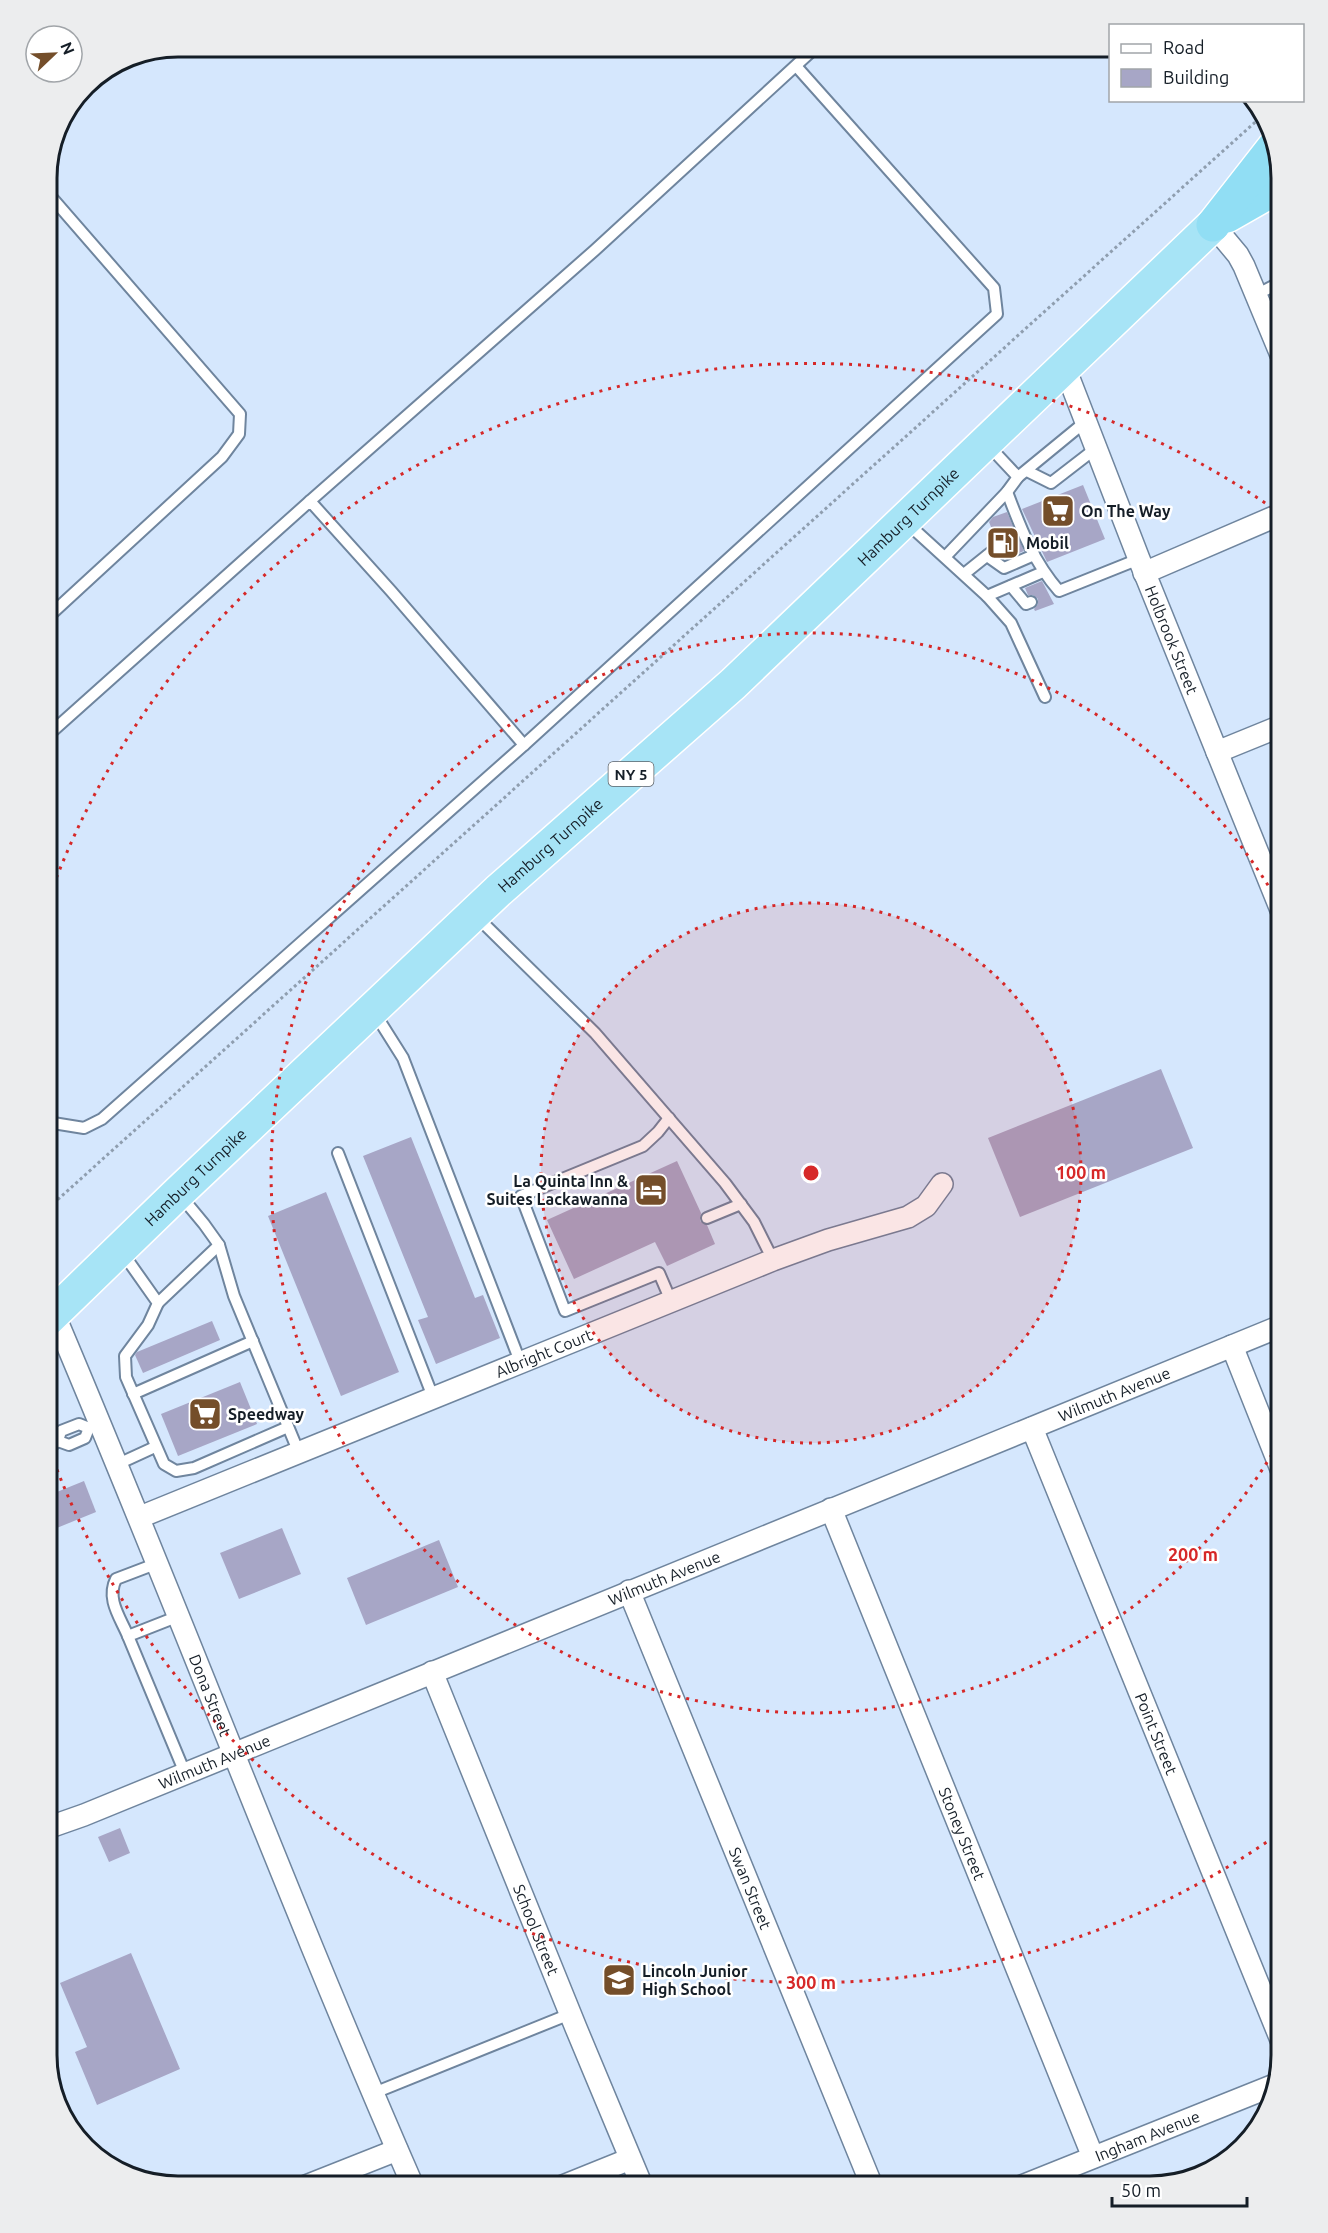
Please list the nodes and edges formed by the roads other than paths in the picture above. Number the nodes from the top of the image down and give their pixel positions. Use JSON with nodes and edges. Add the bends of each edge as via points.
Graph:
{"nodes":[{"id":1,"x":805,"y":57,"type":"edge"},
{"id":2,"x":796,"y":66,"type":"junction"},
{"id":3,"x":1269,"y":154,"type":"edge"},
{"id":4,"x":1271,"y":191,"type":"edge"},
{"id":5,"x":57,"y":204,"type":"edge"},
{"id":6,"x":1213,"y":225,"type":"junction"},
{"id":7,"x":1271,"y":287,"type":"edge"},
{"id":8,"x":1256,"y":295,"type":"junction"},
{"id":9,"x":1271,"y":331,"type":"edge"},
{"id":10,"x":1065,"y":368,"type":"junction"},
{"id":11,"x":1085,"y":422,"type":"junction"},
{"id":12,"x":986,"y":443,"type":"junction"},
{"id":13,"x":1095,"y":448,"type":"junction"},
{"id":14,"x":1023,"y":474,"type":"junction"},
{"id":15,"x":1008,"y":492,"type":"junction"},
{"id":16,"x":310,"y":501,"type":"junction"},
{"id":17,"x":1271,"y":518,"type":"edge"},
{"id":18,"x":905,"y":520,"type":"junction"},
{"id":19,"x":999,"y":546,"type":"dead end"},
{"id":20,"x":1034,"y":555,"type":"junction"},
{"id":21,"x":987,"y":556,"type":"junction"},
{"id":22,"x":945,"y":557,"type":"junction"},
{"id":23,"x":1141,"y":566,"type":"junction"},
{"id":24,"x":1043,"y":572,"type":"junction"},
{"id":25,"x":964,"y":574,"type":"junction"},
{"id":26,"x":1011,"y":586,"type":"junction"},
{"id":27,"x":987,"y":596,"type":"junction"},
{"id":28,"x":1031,"y":602,"type":"dead end"},
{"id":29,"x":57,"y":609,"type":"edge"},
{"id":30,"x":1044,"y":698,"type":"dead end"},
{"id":31,"x":57,"y":727,"type":"edge"},
{"id":32,"x":1271,"y":730,"type":"edge"},
{"id":33,"x":524,"y":745,"type":"junction"},
{"id":34,"x":1217,"y":752,"type":"junction"},
{"id":35,"x":1271,"y":885,"type":"edge"},
{"id":36,"x":474,"y":914,"type":"junction"},
{"id":37,"x":373,"y":1009,"type":"junction"},
{"id":38,"x":669,"y":1118,"type":"junction"},
{"id":39,"x":57,"y":1124,"type":"edge"},
{"id":40,"x":338,"y":1153,"type":"dead end"},
{"id":41,"x":942,"y":1184,"type":"dead end"},
{"id":42,"x":178,"y":1193,"type":"junction"},
{"id":43,"x":741,"y":1204,"type":"junction"},
{"id":44,"x":707,"y":1218,"type":"dead end"},
{"id":45,"x":219,"y":1245,"type":"junction"},
{"id":46,"x":120,"y":1250,"type":"junction"},
{"id":47,"x":773,"y":1260,"type":"junction"},
{"id":48,"x":671,"y":1301,"type":"junction"},
{"id":49,"x":158,"y":1304,"type":"junction"},
{"id":50,"x":57,"y":1306,"type":"edge"},
{"id":51,"x":1271,"y":1330,"type":"edge"},
{"id":52,"x":57,"y":1333,"type":"edge"},
{"id":53,"x":253,"y":1341,"type":"junction"},
{"id":54,"x":1232,"y":1346,"type":"junction"},
{"id":55,"x":521,"y":1364,"type":"junction"},
{"id":56,"x":133,"y":1394,"type":"junction"},
{"id":57,"x":433,"y":1397,"type":"junction"},
{"id":58,"x":95,"y":1426,"type":"junction"},
{"id":59,"x":288,"y":1427,"type":"junction"},
{"id":60,"x":1032,"y":1428,"type":"junction"},
{"id":61,"x":57,"y":1442,"type":"edge"},
{"id":62,"x":1271,"y":1444,"type":"edge"},
{"id":63,"x":155,"y":1446,"type":"junction"},
{"id":64,"x":299,"y":1453,"type":"junction"},
{"id":65,"x":118,"y":1464,"type":"junction"},
{"id":66,"x":831,"y":1509,"type":"junction"},
{"id":67,"x":140,"y":1517,"type":"junction"},
{"id":68,"x":158,"y":1563,"type":"junction"},
{"id":69,"x":630,"y":1591,"type":"junction"},
{"id":70,"x":179,"y":1616,"type":"junction"},
{"id":71,"x":128,"y":1636,"type":"junction"},
{"id":72,"x":432,"y":1672,"type":"junction"},
{"id":73,"x":233,"y":1753,"type":"junction"},
{"id":74,"x":185,"y":1773,"type":"junction"},
{"id":75,"x":57,"y":1824,"type":"edge"},
{"id":76,"x":570,"y":2013,"type":"junction"},
{"id":77,"x":1271,"y":2015,"type":"edge"},
{"id":78,"x":1266,"y":2088,"type":"edge"},
{"id":79,"x":374,"y":2093,"type":"junction"},
{"id":80,"x":397,"y":2150,"type":"junction"},
{"id":81,"x":1093,"y":2157,"type":"junction"},
{"id":82,"x":630,"y":2159,"type":"junction"},
{"id":83,"x":331,"y":2176,"type":"edge"},
{"id":84,"x":409,"y":2176,"type":"edge"},
{"id":85,"x":590,"y":2176,"type":"edge"},
{"id":86,"x":638,"y":2176,"type":"edge"},
{"id":87,"x":868,"y":2176,"type":"edge"},
{"id":88,"x":1046,"y":2176,"type":"edge"}],
"edges":[{"from":1,"to":2,"type":"lane"},
{"from":2,"to":16,"type":"lane","via":[[595,250]]},
{"from":2,"to":33,"type":"lane","via":[[994,288],[997,314]]},
{"from":3,"to":6,"type":"highway","number":"NY 5"},
{"from":4,"to":6,"type":"highway","number":"NY 5"},
{"from":5,"to":29,"type":"lane","via":[[240,414],[239,434],[222,457]]},
{"from":6,"to":8,"type":"street","via":[[1238,255]]},
{"from":6,"to":10,"type":"highway","name":"Hamburg Turnpike","number":"NY 5"},
{"from":7,"to":8,"type":"lane"},
{"from":8,"to":9,"type":"street"},
{"from":10,"to":11,"type":"street","name":"Holbrook Street"},
{"from":10,"to":12,"type":"highway","name":"Hamburg Turnpike","number":"NY 5"},
{"from":11,"to":13,"type":"street","name":"Holbrook Street"},
{"from":11,"to":14,"type":"lane"},
{"from":12,"to":14,"type":"lane"},
{"from":12,"to":18,"type":"highway","name":"Hamburg Turnpike","number":"NY 5"},
{"from":13,"to":14,"type":"lane","via":[[1051,483]]},
{"from":13,"to":23,"type":"street","name":"Holbrook Street"},
{"from":14,"to":15,"type":"lane"},
{"from":15,"to":20,"type":"lane","via":[[1018,531]]},
{"from":15,"to":22,"type":"lane"},
{"from":16,"to":31,"type":"lane"},
{"from":16,"to":33,"type":"lane"},
{"from":17,"to":23,"type":"street"},
{"from":18,"to":22,"type":"lane"},
{"from":18,"to":36,"type":"highway","name":"Hamburg Turnpike","number":"NY 5","via":[[733,684]]},
{"from":19,"to":21,"type":"lane"},
{"from":20,"to":21,"type":"lane","via":[[1004,568]]},
{"from":20,"to":24,"type":"lane"},
{"from":21,"to":25,"type":"lane"},
{"from":22,"to":25,"type":"lane"},
{"from":23,"to":24,"type":"lane","via":[[1054,592]]},
{"from":23,"to":34,"type":"street","name":"Holbrook Street"},
{"from":24,"to":26,"type":"lane"},
{"from":25,"to":27,"type":"lane"},
{"from":26,"to":27,"type":"lane"},
{"from":26,"to":28,"type":"lane","via":[[1026,604]]},
{"from":27,"to":30,"type":"lane","via":[[1011,623]]},
{"from":32,"to":34,"type":"street"},
{"from":33,"to":39,"type":"lane","via":[[102,1119],[84,1128]]},
{"from":34,"to":35,"type":"street","name":"Holbrook Street"},
{"from":36,"to":37,"type":"highway","name":"Hamburg Turnpike","number":"NY 5"},
{"from":36,"to":38,"type":"lane","via":[[595,1033]]},
{"from":37,"to":42,"type":"highway","name":"Hamburg Turnpike","number":"NY 5"},
{"from":37,"to":55,"type":"lane","via":[[403,1058]]},
{"from":38,"to":43,"type":"lane"},
{"from":38,"to":48,"type":"lane","via":[[643,1146],[522,1196],[565,1311],[659,1273]]},
{"from":40,"to":57,"type":"lane"},
{"from":41,"to":47,"type":"street","name":"Albright Court","via":[[926,1206],[908,1217]]},
{"from":42,"to":45,"type":"lane"},
{"from":42,"to":46,"type":"highway","name":"Hamburg Turnpike","number":"NY 5"},
{"from":43,"to":44,"type":"lane"},
{"from":43,"to":47,"type":"lane"},
{"from":45,"to":49,"type":"lane"},
{"from":45,"to":53,"type":"lane"},
{"from":46,"to":49,"type":"lane"},
{"from":46,"to":50,"type":"highway","name":"Hamburg Turnpike","number":"NY 5"},
{"from":47,"to":48,"type":"street","name":"Albright Court"},
{"from":48,"to":55,"type":"street","name":"Albright Court"},
{"from":49,"to":56,"type":"lane","via":[[148,1326],[124,1356]]},
{"from":51,"to":54,"type":"street","name":"Wilmuth Avenue"},
{"from":52,"to":58,"type":"street","name":"Dona Street"},
{"from":53,"to":56,"type":"lane"},
{"from":53,"to":59,"type":"lane"},
{"from":54,"to":60,"type":"street","name":"Wilmuth Avenue"},
{"from":54,"to":62,"type":"street"},
{"from":55,"to":57,"type":"street","name":"Albright Court"},
{"from":56,"to":63,"type":"lane"},
{"from":57,"to":64,"type":"street","name":"Albright Court"},
{"from":58,"to":61,"type":"lane","via":[[79,1424],[61,1431]]},
{"from":58,"to":65,"type":"street","name":"Dona Street"},
{"from":59,"to":63,"type":"lane","via":[[194,1468],[176,1471],[164,1464]]},
{"from":59,"to":64,"type":"lane"},
{"from":60,"to":66,"type":"street","name":"Wilmuth Avenue"},
{"from":60,"to":77,"type":"street","name":"Point Street"},
{"from":63,"to":65,"type":"lane"},
{"from":64,"to":67,"type":"street","name":"Albright Court"},
{"from":65,"to":67,"type":"street","name":"Dona Street"},
{"from":66,"to":69,"type":"street","name":"Wilmuth Avenue"},
{"from":66,"to":81,"type":"street","name":"Stoney Street"},
{"from":67,"to":68,"type":"street","name":"Dona Street"},
{"from":68,"to":70,"type":"street","name":"Dona Street"},
{"from":68,"to":71,"type":"lane","via":[[116,1579],[111,1590]]},
{"from":69,"to":72,"type":"street","name":"Wilmuth Avenue"},
{"from":69,"to":87,"type":"street","name":"Swan Street"},
{"from":70,"to":71,"type":"lane"},
{"from":70,"to":73,"type":"street","name":"Dona Street"},
{"from":71,"to":74,"type":"lane"},
{"from":72,"to":73,"type":"street","name":"Wilmuth Avenue"},
{"from":72,"to":76,"type":"street","name":"School Street"},
{"from":73,"to":74,"type":"street","name":"Wilmuth Avenue"},
{"from":73,"to":79,"type":"street","name":"Dona Street"},
{"from":74,"to":75,"type":"street","name":"Wilmuth Avenue"},
{"from":76,"to":79,"type":"lane"},
{"from":76,"to":82,"type":"street","name":"School Street"},
{"from":78,"to":81,"type":"street","name":"Ingham Avenue"},
{"from":79,"to":80,"type":"street","name":"Dona Street"},
{"from":80,"to":83,"type":"street"},
{"from":80,"to":84,"type":"street","name":"Dona Street"},
{"from":81,"to":88,"type":"street","name":"Ingham Avenue"},
{"from":82,"to":85,"type":"street"},
{"from":82,"to":86,"type":"street","name":"School Street"}]}
